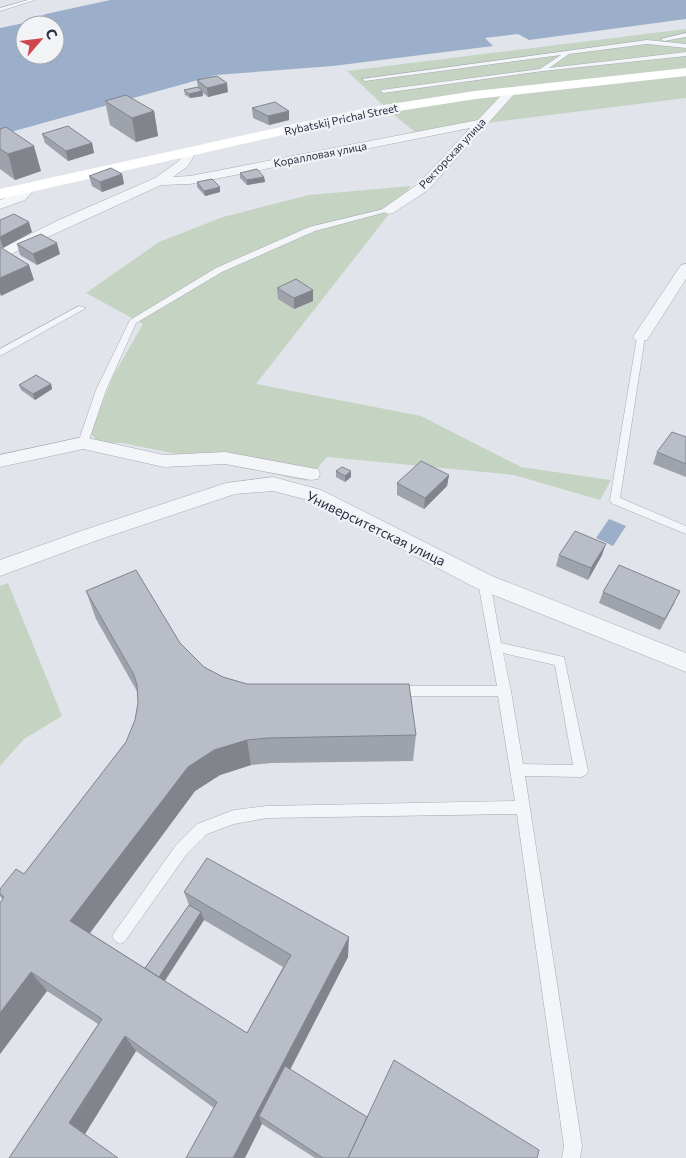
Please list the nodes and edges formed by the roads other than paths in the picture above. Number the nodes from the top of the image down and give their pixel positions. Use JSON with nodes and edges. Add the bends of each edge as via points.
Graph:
{"nodes":[{"id":1,"x":33,"y":0,"type":"edge"},
{"id":2,"x":0,"y":10,"type":"edge"},
{"id":3,"x":686,"y":35,"type":"edge"},
{"id":4,"x":647,"y":42,"type":"junction"},
{"id":5,"x":686,"y":46,"type":"edge"},
{"id":6,"x":569,"y":51,"type":"junction"},
{"id":7,"x":686,"y":54,"type":"edge"},
{"id":8,"x":542,"y":70,"type":"junction"},
{"id":9,"x":686,"y":72,"type":"edge"},
{"id":10,"x":365,"y":79,"type":"dead end"},
{"id":11,"x":512,"y":90,"type":"junction"},
{"id":12,"x":383,"y":92,"type":"dead end"},
{"id":13,"x":480,"y":123,"type":"junction"},
{"id":14,"x":190,"y":152,"type":"junction"},
{"id":15,"x":159,"y":181,"type":"junction"},
{"id":16,"x":32,"y":187,"type":"junction"},
{"id":17,"x":0,"y":194,"type":"edge"},
{"id":18,"x":0,"y":205,"type":"edge"},
{"id":19,"x":388,"y":210,"type":"joint"},
{"id":20,"x":0,"y":255,"type":"edge"},
{"id":21,"x":686,"y":269,"type":"edge"},
{"id":22,"x":82,"y":308,"type":"dead end"},
{"id":23,"x":641,"y":337,"type":"joint"},
{"id":24,"x":0,"y":353,"type":"edge"},
{"id":25,"x":83,"y":443,"type":"junction"},
{"id":26,"x":0,"y":461,"type":"edge"},
{"id":27,"x":311,"y":474,"type":"dead end"},
{"id":28,"x":686,"y":530,"type":"edge"},
{"id":29,"x":0,"y":568,"type":"edge"},
{"id":30,"x":484,"y":582,"type":"junction"},
{"id":31,"x":497,"y":647,"type":"junction"},
{"id":32,"x":686,"y":663,"type":"edge"},
{"id":33,"x":388,"y":691,"type":"edge"},
{"id":34,"x":505,"y":691,"type":"junction"},
{"id":35,"x":517,"y":770,"type":"junction"},
{"id":36,"x":523,"y":807,"type":"junction"},
{"id":37,"x":120,"y":936,"type":"dead end"},
{"id":38,"x":571,"y":1158,"type":"edge"}],
"edges":[{"from":1,"to":2,"type":"lane"},
{"from":3,"to":4,"type":"lane"},
{"from":4,"to":5,"type":"lane"},
{"from":4,"to":6,"type":"lane"},
{"from":6,"to":8,"type":"lane"},
{"from":6,"to":10,"type":"lane"},
{"from":7,"to":8,"type":"lane"},
{"from":8,"to":12,"type":"lane"},
{"from":9,"to":11,"type":"main road","name":"Rybatskij Prichal Street"},
{"from":11,"to":13,"type":"street","name":"Ректорская улица"},
{"from":11,"to":14,"type":"main road","name":"Rybatskij Prichal Street","via":[[367,112]]},
{"from":13,"to":15,"type":"street","name":"Коралловая улица","via":[[190,180]]},
{"from":13,"to":19,"type":"street","name":"Ректорская улица","via":[[423,187]]},
{"from":14,"to":15,"type":"street","name":"Коралловая улица","via":[[184,163]]},
{"from":14,"to":16,"type":"main road","name":"Rybatskij Prichal Street"},
{"from":15,"to":20,"type":"street","name":"Коралловая улица"},
{"from":16,"to":17,"type":"main road","name":"Rybatskij Prichal Street"},
{"from":16,"to":18,"type":"street","via":[[20,197]]},
{"from":19,"to":25,"type":"lane","via":[[304,233],[219,270],[133,322],[101,390]]},
{"from":21,"to":23,"type":"street"},
{"from":22,"to":24,"type":"lane"},
{"from":23,"to":28,"type":"lane","via":[[615,500]]},
{"from":25,"to":26,"type":"street"},
{"from":25,"to":27,"type":"street","via":[[164,461],[225,458]]},
{"from":29,"to":30,"type":"street","name":"Университетская улица","via":[[233,488],[272,484],[314,495]]},
{"from":30,"to":31,"type":"lane"},
{"from":30,"to":32,"type":"street","name":"Университетская улица"},
{"from":31,"to":34,"type":"lane"},
{"from":31,"to":35,"type":"lane","via":[[560,661],[582,772]]},
{"from":33,"to":34,"type":"lane"},
{"from":34,"to":35,"type":"lane"},
{"from":35,"to":36,"type":"lane"},
{"from":36,"to":37,"type":"lane","via":[[267,812],[234,817],[202,829],[181,850]]},
{"from":36,"to":38,"type":"lane","via":[[573,1146]]}]}
